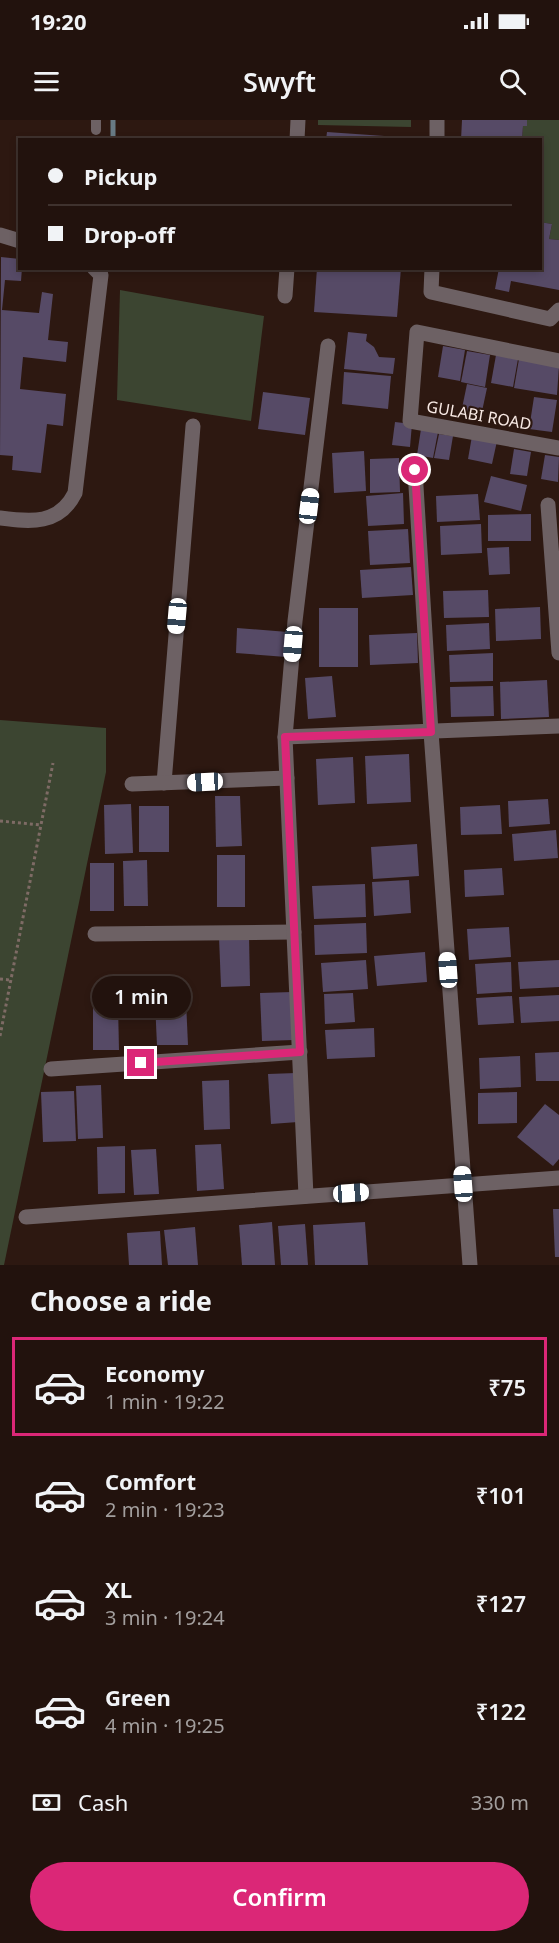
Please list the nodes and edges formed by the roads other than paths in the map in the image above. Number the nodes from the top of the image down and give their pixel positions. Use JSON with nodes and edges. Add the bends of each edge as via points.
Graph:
{"nodes":[{"id":1,"x":298,"y":120,"type":"edge"},
{"id":2,"x":437,"y":120,"type":"edge"},
{"id":3,"x":297,"y":138,"type":"edge"},
{"id":4,"x":437,"y":138,"type":"edge"},
{"id":5,"x":0,"y":235,"type":"edge"},
{"id":6,"x":18,"y":240,"type":"edge"},
{"id":7,"x":96,"y":270,"type":"edge"},
{"id":8,"x":287,"y":270,"type":"edge"},
{"id":9,"x":432,"y":270,"type":"edge"},
{"id":10,"x":285,"y":296,"type":"dead end"},
{"id":11,"x":559,"y":310,"type":"edge"},
{"id":12,"x":328,"y":346,"type":"dead end"},
{"id":13,"x":559,"y":360,"type":"edge"},
{"id":14,"x":193,"y":426,"type":"dead end"},
{"id":15,"x":559,"y":448,"type":"edge"},
{"id":16,"x":415,"y":470,"type":"dead end"},
{"id":17,"x":548,"y":505,"type":"dead end"},
{"id":18,"x":0,"y":518,"type":"edge"},
{"id":19,"x":559,"y":653,"type":"edge"},
{"id":20,"x":559,"y":726,"type":"edge"},
{"id":21,"x":431,"y":732,"type":"junction"},
{"id":22,"x":285,"y":737,"type":"junction"},
{"id":23,"x":287,"y":778,"type":"junction"},
{"id":24,"x":164,"y":783,"type":"junction"},
{"id":25,"x":132,"y":784,"type":"dead end"},
{"id":26,"x":294,"y":932,"type":"junction"},
{"id":27,"x":95,"y":934,"type":"dead end"},
{"id":28,"x":300,"y":1052,"type":"junction"},
{"id":29,"x":51,"y":1069,"type":"dead end"},
{"id":30,"x":559,"y":1178,"type":"edge"},
{"id":31,"x":463,"y":1184,"type":"junction"},
{"id":32,"x":306,"y":1196,"type":"junction"},
{"id":33,"x":26,"y":1216,"type":"dead end"},
{"id":34,"x":470,"y":1265,"type":"edge"}],
"edges":[{"from":1,"to":3,"type":"street"},
{"from":2,"to":4,"type":"street"},
{"from":5,"to":6,"type":"street"},
{"from":7,"to":18,"type":"street","via":[[101,275],[75,493],[66,507],[51,518],[32,522]]},
{"from":8,"to":10,"type":"street"},
{"from":9,"to":11,"type":"street","via":[[431,292],[550,319]]},
{"from":12,"to":22,"type":"street"},
{"from":13,"to":15,"type":"street","name":"GULABI ROAD","via":[[417,332],[410,421]]},
{"from":14,"to":24,"type":"street"},
{"from":16,"to":21,"type":"street"},
{"from":17,"to":19,"type":"street"},
{"from":20,"to":21,"type":"street"},
{"from":21,"to":22,"type":"street"},
{"from":21,"to":31,"type":"street"},
{"from":22,"to":23,"type":"street"},
{"from":23,"to":24,"type":"street"},
{"from":23,"to":26,"type":"street"},
{"from":24,"to":25,"type":"street"},
{"from":26,"to":27,"type":"street"},
{"from":26,"to":28,"type":"street"},
{"from":28,"to":29,"type":"street"},
{"from":28,"to":32,"type":"street"},
{"from":30,"to":31,"type":"street"},
{"from":31,"to":32,"type":"street"},
{"from":31,"to":34,"type":"street"},
{"from":32,"to":33,"type":"street"}]}
